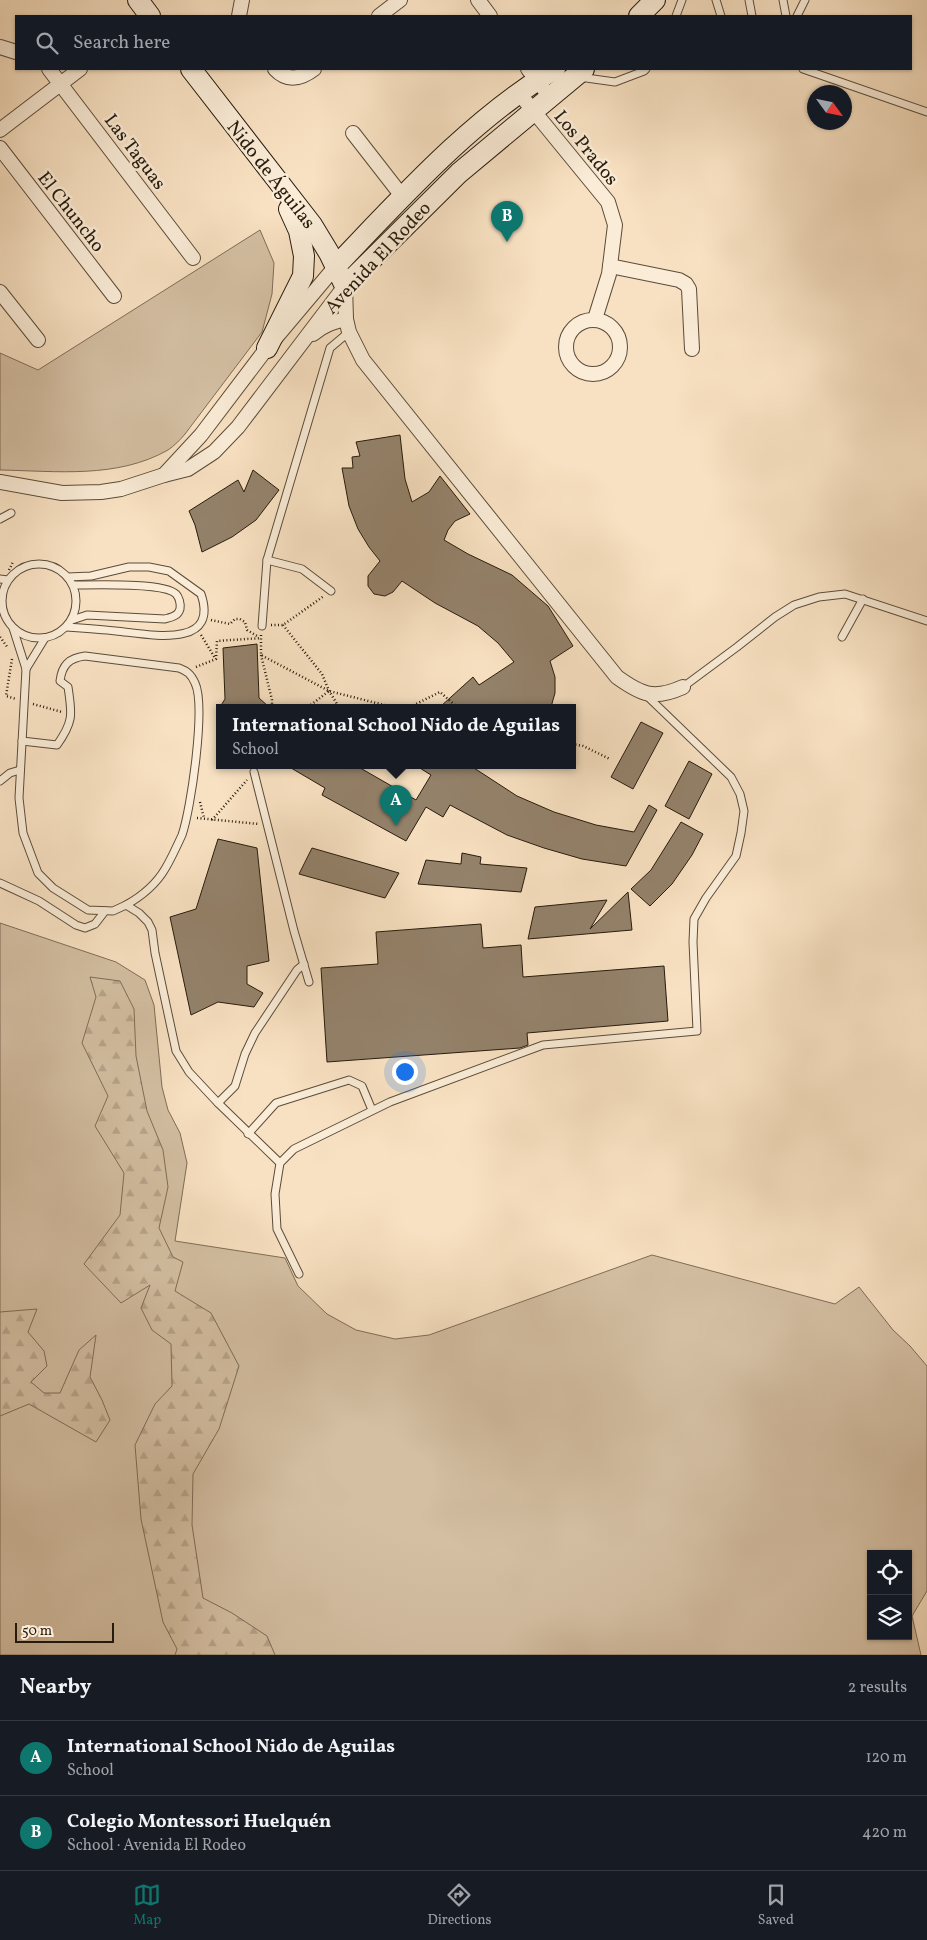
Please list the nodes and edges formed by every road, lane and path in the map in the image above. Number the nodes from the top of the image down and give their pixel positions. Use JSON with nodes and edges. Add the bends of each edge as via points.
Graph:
{"nodes":[{"id":1,"x":242,"y":0,"type":"edge"},
{"id":2,"x":400,"y":0,"type":"edge"},
{"id":3,"x":655,"y":0,"type":"edge"},
{"id":4,"x":682,"y":0,"type":"edge"},
{"id":5,"x":716,"y":0,"type":"edge"},
{"id":6,"x":749,"y":0,"type":"edge"},
{"id":7,"x":783,"y":0,"type":"edge"},
{"id":8,"x":805,"y":0,"type":"edge"},
{"id":9,"x":239,"y":15,"type":"edge"},
{"id":10,"x":380,"y":15,"type":"edge"},
{"id":11,"x":641,"y":15,"type":"edge"},
{"id":12,"x":676,"y":15,"type":"edge"},
{"id":13,"x":721,"y":15,"type":"edge"},
{"id":14,"x":752,"y":15,"type":"edge"},
{"id":15,"x":786,"y":15,"type":"edge"},
{"id":16,"x":798,"y":15,"type":"edge"},
{"id":17,"x":0,"y":48,"type":"edge"},
{"id":18,"x":15,"y":52,"type":"edge"},
{"id":19,"x":49,"y":70,"type":"edge"},
{"id":20,"x":79,"y":70,"type":"edge"},
{"id":21,"x":192,"y":70,"type":"edge"},
{"id":22,"x":276,"y":70,"type":"edge"},
{"id":23,"x":313,"y":70,"type":"edge"},
{"id":24,"x":550,"y":70,"type":"edge"},
{"id":25,"x":644,"y":70,"type":"edge"},
{"id":26,"x":806,"y":70,"type":"edge"},
{"id":27,"x":579,"y":73,"type":"edge"},
{"id":28,"x":532,"y":74,"type":"edge"},
{"id":29,"x":61,"y":83,"type":"junction"},
{"id":30,"x":518,"y":92,"type":"junction"},
{"id":31,"x":550,"y":97,"type":"junction"},
{"id":32,"x":533,"y":110,"type":"junction"},
{"id":33,"x":927,"y":112,"type":"edge"},
{"id":34,"x":0,"y":130,"type":"edge"},
{"id":35,"x":353,"y":133,"type":"dead end"},
{"id":36,"x":0,"y":148,"type":"edge"},
{"id":37,"x":275,"y":177,"type":"junction"},
{"id":38,"x":402,"y":196,"type":"junction"},
{"id":39,"x":193,"y":258,"type":"dead end"},
{"id":40,"x":336,"y":266,"type":"junction"},
{"id":41,"x":610,"y":266,"type":"junction"},
{"id":42,"x":345,"y":286,"type":"junction"},
{"id":43,"x":0,"y":292,"type":"edge"},
{"id":44,"x":114,"y":296,"type":"dead end"},
{"id":45,"x":595,"y":319,"type":"dead end"},
{"id":46,"x":348,"y":326,"type":"junction"},
{"id":47,"x":38,"y":340,"type":"dead end"},
{"id":48,"x":268,"y":348,"type":"junction"},
{"id":49,"x":692,"y":349,"type":"dead end"},
{"id":50,"x":296,"y":350,"type":"junction"},
{"id":51,"x":201,"y":436,"type":"junction"},
{"id":52,"x":214,"y":452,"type":"junction"},
{"id":53,"x":164,"y":475,"type":"junction"},
{"id":54,"x":0,"y":482,"type":"edge"},
{"id":55,"x":11,"y":513,"type":"dead end"},
{"id":56,"x":0,"y":519,"type":"edge"},
{"id":57,"x":267,"y":560,"type":"junction"},
{"id":58,"x":14,"y":562,"type":"dead end"},
{"id":59,"x":6,"y":572,"type":"dead end"},
{"id":60,"x":68,"y":577,"type":"junction"},
{"id":61,"x":4,"y":579,"type":"edge"},
{"id":62,"x":73,"y":584,"type":"junction"},
{"id":63,"x":331,"y":591,"type":"joint"},
{"id":64,"x":863,"y":599,"type":"junction"},
{"id":65,"x":1,"y":605,"type":"edge"},
{"id":66,"x":204,"y":619,"type":"junction"},
{"id":67,"x":72,"y":620,"type":"junction"},
{"id":68,"x":927,"y":620,"type":"edge"},
{"id":69,"x":283,"y":625,"type":"junction"},
{"id":70,"x":262,"y":626,"type":"junction"},
{"id":71,"x":67,"y":627,"type":"junction"},
{"id":72,"x":13,"y":628,"type":"junction"},
{"id":73,"x":197,"y":628,"type":"junction"},
{"id":74,"x":842,"y":637,"type":"dead end"},
{"id":75,"x":45,"y":638,"type":"junction"},
{"id":76,"x":261,"y":638,"type":"junction"},
{"id":77,"x":261,"y":655,"type":"junction"},
{"id":78,"x":216,"y":659,"type":"junction"},
{"id":79,"x":26,"y":669,"type":"junction"},
{"id":80,"x":187,"y":671,"type":"junction"},
{"id":81,"x":684,"y":687,"type":"joint"},
{"id":82,"x":328,"y":691,"type":"junction"},
{"id":83,"x":645,"y":694,"type":"junction"},
{"id":84,"x":376,"y":703,"type":"joint"},
{"id":85,"x":272,"y":704,"type":"edge"},
{"id":86,"x":312,"y":704,"type":"edge"},
{"id":87,"x":337,"y":704,"type":"edge"},
{"id":88,"x":380,"y":704,"type":"edge"},
{"id":89,"x":416,"y":704,"type":"edge"},
{"id":90,"x":454,"y":704,"type":"edge"},
{"id":91,"x":22,"y":741,"type":"junction"},
{"id":92,"x":576,"y":745,"type":"edge"},
{"id":93,"x":610,"y":759,"type":"dead end"},
{"id":94,"x":20,"y":770,"type":"junction"},
{"id":95,"x":254,"y":772,"type":"joint"},
{"id":96,"x":0,"y":781,"type":"edge"},
{"id":97,"x":187,"y":816,"type":"junction"},
{"id":98,"x":212,"y":820,"type":"junction"},
{"id":99,"x":268,"y":825,"type":"junction"},
{"id":100,"x":0,"y":874,"type":"edge"},
{"id":101,"x":0,"y":882,"type":"edge"},
{"id":102,"x":126,"y":905,"type":"junction"},
{"id":103,"x":105,"y":910,"type":"junction"},
{"id":104,"x":304,"y":964,"type":"junction"},
{"id":105,"x":309,"y":982,"type":"dead end"},
{"id":106,"x":218,"y":1103,"type":"junction"},
{"id":107,"x":372,"y":1110,"type":"junction"},
{"id":108,"x":248,"y":1134,"type":"junction"},
{"id":109,"x":280,"y":1163,"type":"junction"},
{"id":110,"x":299,"y":1274,"type":"dead end"}],
"edges":[{"from":1,"to":9,"type":"street"},
{"from":2,"to":10,"type":"street"},
{"from":3,"to":11,"type":"street"},
{"from":4,"to":12,"type":"lane"},
{"from":5,"to":13,"type":"lane"},
{"from":6,"to":14,"type":"lane"},
{"from":7,"to":15,"type":"lane"},
{"from":8,"to":16,"type":"lane"},
{"from":17,"to":18,"type":"street"},
{"from":19,"to":29,"type":"street","name":"Las Taguas"},
{"from":20,"to":29,"type":"street"},
{"from":21,"to":37,"type":"street","name":"Nido de Águilas"},
{"from":22,"to":23,"type":"street","via":[[292,78]]},
{"from":24,"to":28,"type":"street","name":"Avenida El Rodeo"},
{"from":25,"to":27,"type":"lane","via":[[615,82]]},
{"from":26,"to":33,"type":"lane"},
{"from":27,"to":31,"type":"street","name":"Avenida El Rodeo"},
{"from":28,"to":30,"type":"street","name":"Avenida El Rodeo"},
{"from":28,"to":31,"type":"street","name":"Los Prados"},
{"from":29,"to":34,"type":"street"},
{"from":29,"to":39,"type":"street","name":"Las Taguas"},
{"from":30,"to":32,"type":"street","name":"Los Prados"},
{"from":30,"to":38,"type":"street","name":"Avenida El Rodeo","via":[[440,158]]},
{"from":31,"to":32,"type":"street","name":"Avenida El Rodeo"},
{"from":32,"to":41,"type":"street","name":"Los Prados","via":[[608,202],[615,225]]},
{"from":32,"to":42,"type":"street","name":"Avenida El Rodeo","via":[[458,173]]},
{"from":35,"to":38,"type":"street"},
{"from":36,"to":44,"type":"street","name":"El Chuncho"},
{"from":37,"to":40,"type":"street","name":"Nido de Águilas","via":[[321,238]]},
{"from":37,"to":48,"type":"street","via":[[299,231],[304,256],[302,276]]},
{"from":38,"to":40,"type":"street","name":"Avenida El Rodeo"},
{"from":40,"to":42,"type":"street","name":"Nido de Águilas"},
{"from":40,"to":48,"type":"street","name":"Avenida El Rodeo"},
{"from":41,"to":45,"type":"street","name":"Los Prados"},
{"from":41,"to":49,"type":"street","via":[[686,284],[689,288]]},
{"from":42,"to":46,"type":"street"},
{"from":42,"to":50,"type":"street","name":"Avenida El Rodeo"},
{"from":43,"to":47,"type":"street"},
{"from":46,"to":50,"type":"street","via":[[330,323],[319,328]]},
{"from":46,"to":57,"type":"lane","via":[[330,348]]},
{"from":46,"to":83,"type":"street","via":[[364,360],[617,677]]},
{"from":48,"to":51,"type":"street","name":"Avenida El Rodeo"},
{"from":50,"to":52,"type":"street","name":"Avenida El Rodeo","via":[[238,427]]},
{"from":51,"to":52,"type":"street","via":[[205,446]]},
{"from":51,"to":53,"type":"street","name":"Avenida El Rodeo"},
{"from":52,"to":53,"type":"street","name":"Avenida El Rodeo","via":[[188,469]]},
{"from":53,"to":54,"type":"street","name":"Avenida El Rodeo","via":[[121,489],[82,493]]},
{"from":55,"to":56,"type":"lane"},
{"from":57,"to":63,"type":"lane","via":[[302,569]]},
{"from":57,"to":70,"type":"lane"},
{"from":58,"to":59,"type":"path"},
{"from":60,"to":61,"type":"lane","via":[[55,567],[40,563],[24,566]]},
{"from":60,"to":62,"type":"lane"},
{"from":60,"to":66,"type":"lane","via":[[91,576],[129,566],[168,571],[201,594]]},
{"from":61,"to":65,"type":"lane"},
{"from":62,"to":67,"type":"lane","via":[[77,602]]},
{"from":62,"to":67,"type":"lane","via":[[136,585],[167,590],[176,594],[180,610],[165,619],[87,615]]},
{"from":63,"to":69,"type":"path"},
{"from":64,"to":68,"type":"lane"},
{"from":64,"to":74,"type":"lane"},
{"from":64,"to":81,"type":"lane","via":[[845,594],[819,597],[794,606],[774,617]]},
{"from":65,"to":72,"type":"lane"},
{"from":66,"to":73,"type":"lane"},
{"from":66,"to":76,"type":"path","via":[[230,624],[240,619],[245,622],[247,630]]},
{"from":67,"to":71,"type":"lane"},
{"from":69,"to":70,"type":"path"},
{"from":69,"to":82,"type":"path","via":[[318,668]]},
{"from":70,"to":76,"type":"path"},
{"from":71,"to":73,"type":"lane","via":[[158,636],[178,635]]},
{"from":71,"to":75,"type":"lane"},
{"from":72,"to":75,"type":"lane","via":[[23,635]]},
{"from":72,"to":79,"type":"lane"},
{"from":73,"to":78,"type":"path"},
{"from":75,"to":79,"type":"lane"},
{"from":76,"to":77,"type":"path"},
{"from":76,"to":78,"type":"path","via":[[216,641]]},
{"from":77,"to":82,"type":"path"},
{"from":77,"to":85,"type":"path"},
{"from":78,"to":80,"type":"path"},
{"from":79,"to":91,"type":"lane"},
{"from":80,"to":91,"type":"lane","via":[[76,657],[66,662],[61,671],[60,681],[68,687],[71,711],[70,724],[57,745]]},
{"from":80,"to":97,"type":"lane","via":[[197,690],[198,736]]},
{"from":81,"to":83,"type":"street","via":[[658,696]]},
{"from":82,"to":84,"type":"path"},
{"from":82,"to":86,"type":"path"},
{"from":82,"to":87,"type":"path"},
{"from":83,"to":107,"type":"lane","via":[[731,777],[744,811],[736,856],[694,919],[697,1030],[543,1045]]},
{"from":84,"to":88,"type":"path"},
{"from":89,"to":90,"type":"path","via":[[440,692]]},
{"from":91,"to":94,"type":"lane"},
{"from":92,"to":93,"type":"path"},
{"from":94,"to":96,"type":"lane","via":[[10,772]]},
{"from":94,"to":103,"type":"lane","via":[[18,798],[23,834],[38,873],[54,888],[88,910]]},
{"from":95,"to":98,"type":"path"},
{"from":95,"to":99,"type":"lane"},
{"from":97,"to":98,"type":"path"},
{"from":97,"to":102,"type":"lane","via":[[182,835],[165,870],[143,895]]},
{"from":98,"to":99,"type":"path"},
{"from":99,"to":104,"type":"lane"},
{"from":100,"to":101,"type":"lane"},
{"from":101,"to":103,"type":"lane","via":[[85,928],[95,924]]},
{"from":102,"to":103,"type":"lane"},
{"from":102,"to":106,"type":"lane","via":[[139,913],[152,930],[176,1051],[189,1072]]},
{"from":104,"to":105,"type":"lane"},
{"from":104,"to":106,"type":"lane","via":[[255,1033],[235,1086]]},
{"from":106,"to":108,"type":"lane"},
{"from":107,"to":108,"type":"lane","via":[[362,1086],[349,1080],[276,1103]]},
{"from":107,"to":109,"type":"lane","via":[[294,1149]]},
{"from":108,"to":109,"type":"lane"},
{"from":109,"to":110,"type":"lane","via":[[275,1194],[277,1230]]}]}
